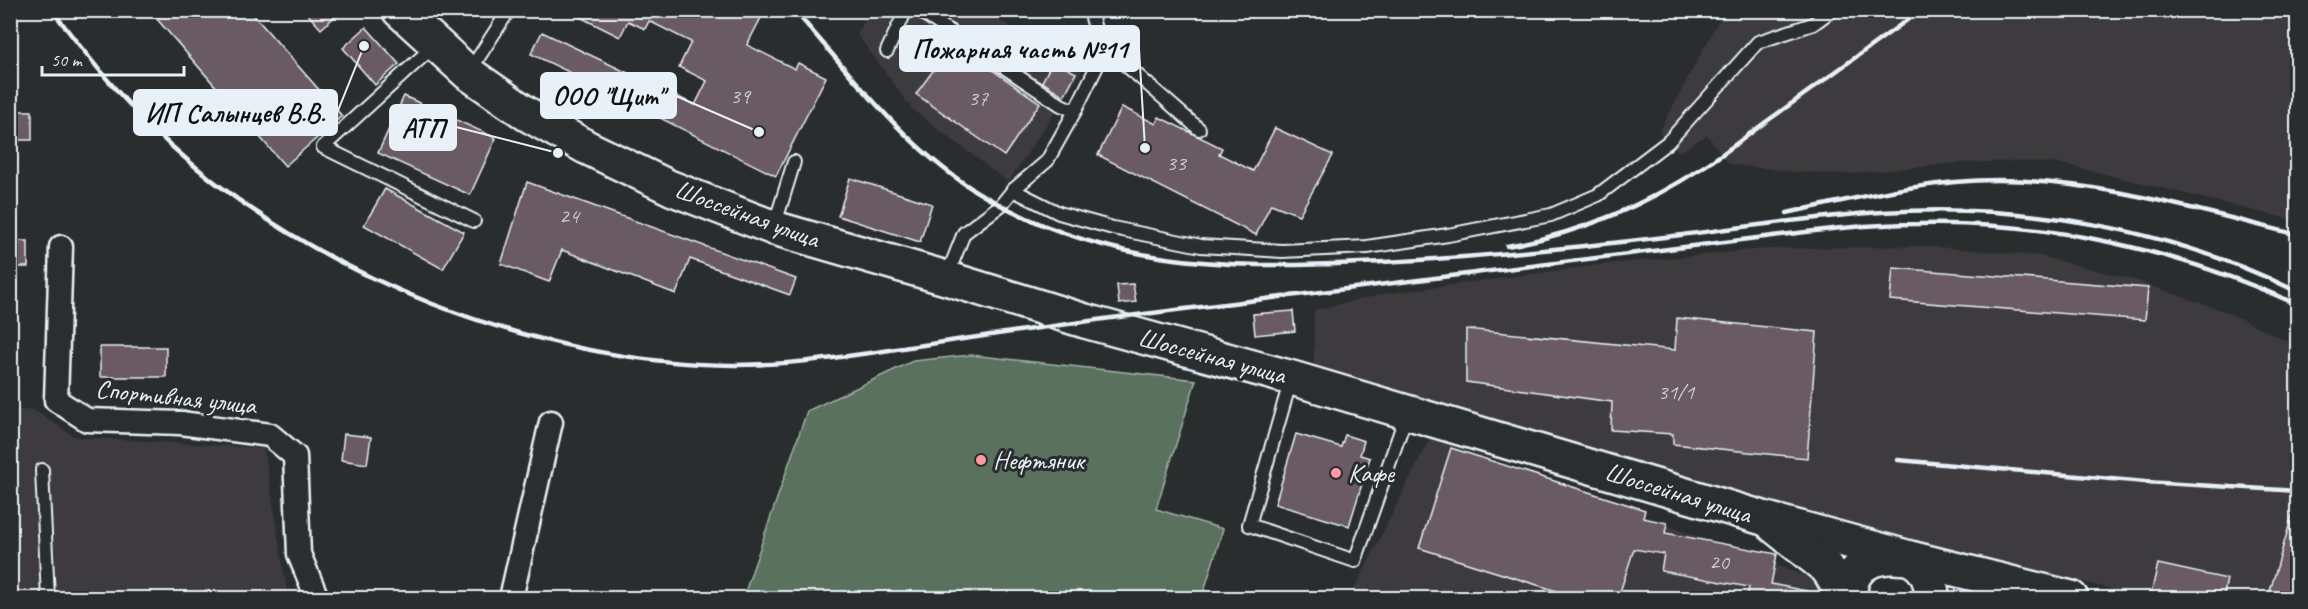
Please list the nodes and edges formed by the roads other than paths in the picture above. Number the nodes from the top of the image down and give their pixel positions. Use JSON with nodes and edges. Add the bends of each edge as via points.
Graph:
{"nodes":[{"id":1,"x":399,"y":10,"type":"edge"},
{"id":2,"x":509,"y":10,"type":"edge"},
{"id":3,"x":906,"y":10,"type":"edge"},
{"id":4,"x":918,"y":10,"type":"edge"},
{"id":5,"x":1090,"y":10,"type":"edge"},
{"id":6,"x":1832,"y":10,"type":"edge"},
{"id":7,"x":435,"y":45,"type":"junction"},
{"id":8,"x":887,"y":51,"type":"dead end"},
{"id":9,"x":1102,"y":56,"type":"junction"},
{"id":10,"x":468,"y":73,"type":"junction"},
{"id":11,"x":1075,"y":111,"type":"junction"},
{"id":12,"x":1199,"y":129,"type":"dead end"},
{"id":13,"x":795,"y":162,"type":"dead end"},
{"id":14,"x":1013,"y":190,"type":"junction"},
{"id":15,"x":474,"y":221,"type":"dead end"},
{"id":16,"x":774,"y":228,"type":"junction"},
{"id":17,"x":61,"y":247,"type":"dead end"},
{"id":18,"x":946,"y":278,"type":"junction"},
{"id":19,"x":1292,"y":378,"type":"junction"},
{"id":20,"x":1407,"y":412,"type":"junction"},
{"id":21,"x":551,"y":422,"type":"dead end"},
{"id":22,"x":42,"y":470,"type":"dead end"},
{"id":23,"x":1763,"y":518,"type":"junction"},
{"id":24,"x":1910,"y":558,"type":"junction"},
{"id":25,"x":2062,"y":596,"type":"edge"},
{"id":26,"x":48,"y":598,"type":"edge"},
{"id":27,"x":317,"y":598,"type":"edge"},
{"id":28,"x":511,"y":598,"type":"edge"},
{"id":29,"x":1845,"y":598,"type":"edge"},
{"id":30,"x":1850,"y":598,"type":"edge"},
{"id":31,"x":1932,"y":598,"type":"edge"},
{"id":32,"x":2018,"y":598,"type":"edge"}],
"edges":[{"from":1,"to":7,"type":"main road","name":"Шоссейная улица"},
{"from":2,"to":10,"type":"lane"},
{"from":3,"to":8,"type":"lane"},
{"from":4,"to":11,"type":"lane"},
{"from":5,"to":9,"type":"lane"},
{"from":6,"to":14,"type":"lane","via":[[1813,24],[1758,42],[1668,142],[1599,195],[1551,215],[1367,247],[1282,251],[1201,246],[1113,228],[1059,213]]},
{"from":7,"to":10,"type":"main road","name":"Шоссейная улица"},
{"from":7,"to":15,"type":"lane","via":[[323,147]]},
{"from":9,"to":11,"type":"lane"},
{"from":9,"to":12,"type":"lane","via":[[1120,60]]},
{"from":10,"to":16,"type":"main road","name":"Шоссейная улица","via":[[527,114],[586,147],[671,188]]},
{"from":11,"to":14,"type":"lane","via":[[1047,160]]},
{"from":13,"to":16,"type":"lane"},
{"from":14,"to":18,"type":"lane","via":[[1001,205],[964,233]]},
{"from":16,"to":18,"type":"main road","name":"Шоссейная улица"},
{"from":17,"to":27,"type":"street","name":"Спортивная улица","via":[[56,400],[87,420],[181,423],[270,435],[295,456],[299,554]]},
{"from":18,"to":19,"type":"main road","name":"Шоссейная улица"},
{"from":19,"to":20,"type":"main road","name":"Шоссейная улица"},
{"from":19,"to":20,"type":"lane","via":[[1249,525],[1355,561]]},
{"from":20,"to":23,"type":"main road","name":"Шоссейная улица"},
{"from":21,"to":28,"type":"street"},
{"from":22,"to":26,"type":"lane"},
{"from":23,"to":24,"type":"main road","name":"Шоссейная улица"},
{"from":23,"to":29,"type":"main road","via":[[1828,569]]},
{"from":24,"to":25,"type":"main road","name":"Шоссейная улица"},
{"from":24,"to":30,"type":"main road","via":[[1876,557],[1860,567],[1851,583]]},
{"from":24,"to":31,"type":"main road","via":[[1924,570],[1932,586]]},
{"from":25,"to":32,"type":"main road"}]}
